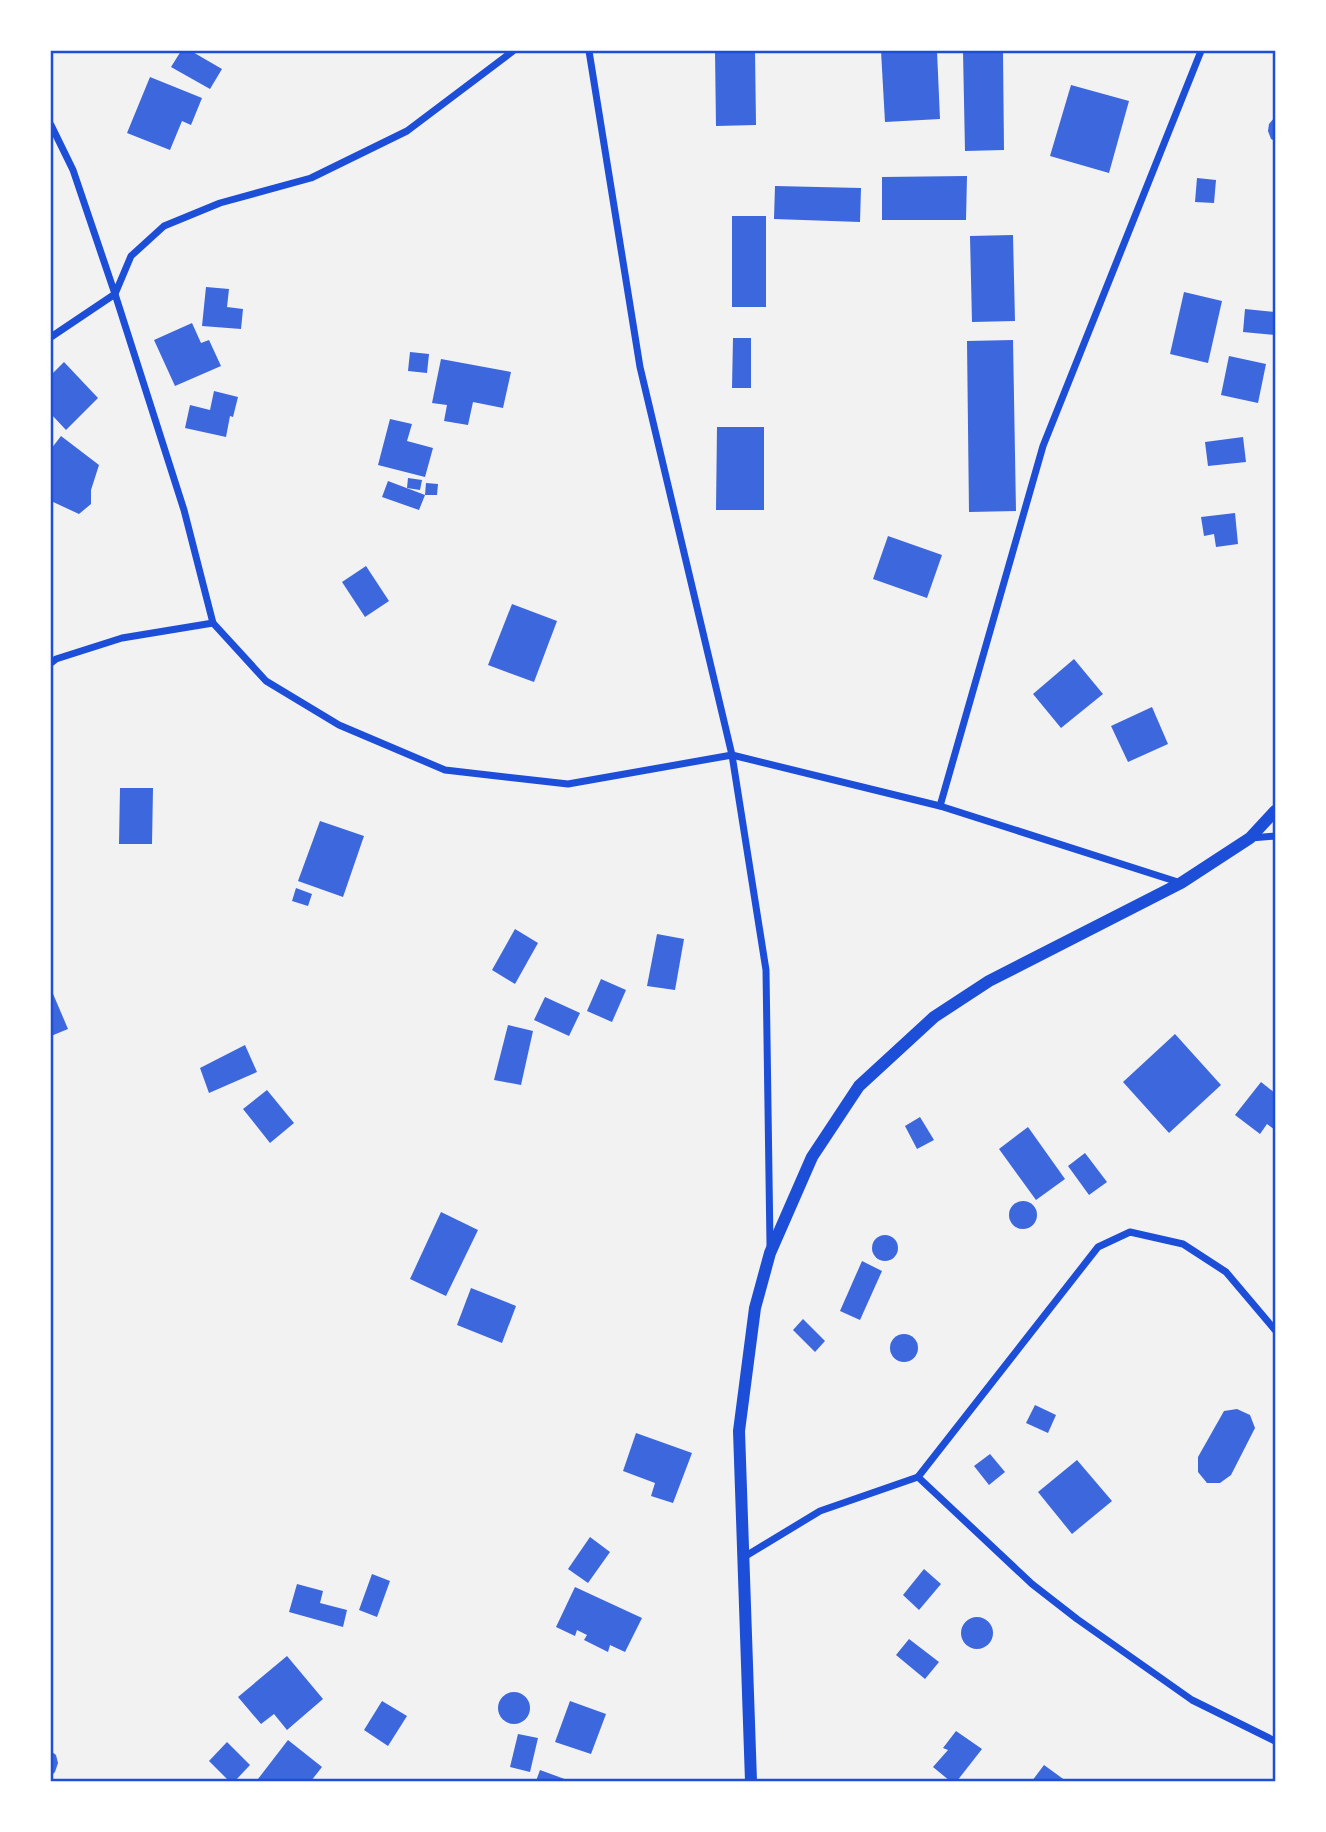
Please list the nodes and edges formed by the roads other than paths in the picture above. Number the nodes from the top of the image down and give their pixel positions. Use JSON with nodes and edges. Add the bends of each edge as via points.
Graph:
{"nodes":[{"id":1,"x":513,"y":51,"type":"edge"},
{"id":2,"x":589,"y":51,"type":"edge"},
{"id":3,"x":1201,"y":51,"type":"edge"},
{"id":4,"x":51,"y":125,"type":"edge"},
{"id":5,"x":115,"y":294,"type":"junction"},
{"id":6,"x":51,"y":337,"type":"edge"},
{"id":7,"x":213,"y":623,"type":"junction"},
{"id":8,"x":51,"y":663,"type":"edge"},
{"id":9,"x":732,"y":755,"type":"junction"},
{"id":10,"x":940,"y":806,"type":"junction"},
{"id":11,"x":1275,"y":811,"type":"edge"},
{"id":12,"x":1275,"y":836,"type":"edge"},
{"id":13,"x":1250,"y":838,"type":"junction"},
{"id":14,"x":1181,"y":883,"type":"junction"},
{"id":15,"x":770,"y":1253,"type":"junction"},
{"id":16,"x":1275,"y":1330,"type":"edge"},
{"id":17,"x":918,"y":1477,"type":"junction"},
{"id":18,"x":744,"y":1557,"type":"junction"},
{"id":19,"x":1275,"y":1741,"type":"edge"},
{"id":20,"x":751,"y":1781,"type":"edge"}],
"edges":[{"from":1,"to":5,"type":"street","via":[[407,131],[311,178],[220,203],[164,226],[131,256]]},
{"from":2,"to":9,"type":"street","via":[[640,366]]},
{"from":3,"to":10,"type":"street","via":[[1043,446]]},
{"from":4,"to":5,"type":"street","via":[[72,170]]},
{"from":5,"to":6,"type":"street"},
{"from":5,"to":7,"type":"street","via":[[184,510]]},
{"from":7,"to":8,"type":"street","via":[[122,638]]},
{"from":7,"to":9,"type":"street","via":[[266,681],[339,725],[445,770],[568,784]]},
{"from":9,"to":10,"type":"street"},
{"from":9,"to":15,"type":"street","via":[[766,970]]},
{"from":10,"to":14,"type":"street"},
{"from":11,"to":13,"type":"street"},
{"from":12,"to":13,"type":"street"},
{"from":13,"to":14,"type":"street"},
{"from":14,"to":15,"type":"street","via":[[989,981],[934,1017],[859,1086],[812,1157]]},
{"from":15,"to":18,"type":"street","via":[[755,1308],[739,1431]]},
{"from":16,"to":17,"type":"street","via":[[1226,1272],[1183,1244],[1130,1232],[1098,1247]]},
{"from":17,"to":18,"type":"street","via":[[820,1511]]},
{"from":17,"to":19,"type":"street","via":[[1032,1584],[1077,1619],[1192,1700]]},
{"from":18,"to":20,"type":"street"}]}
